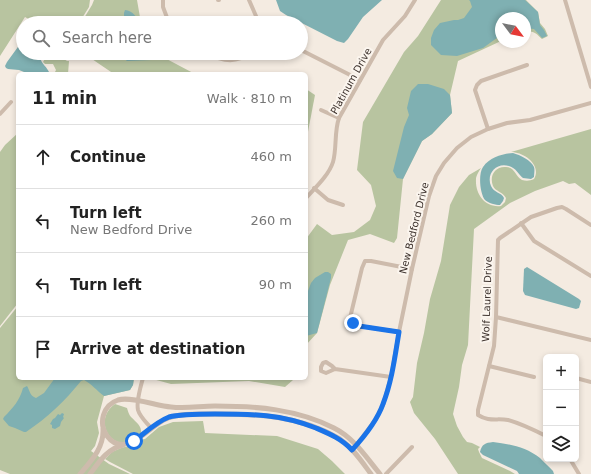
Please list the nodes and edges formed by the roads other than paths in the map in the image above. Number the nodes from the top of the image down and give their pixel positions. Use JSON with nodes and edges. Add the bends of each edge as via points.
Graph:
{"nodes":[{"id":1,"x":163,"y":0,"type":"edge"},
{"id":2,"x":250,"y":0,"type":"edge"},
{"id":3,"x":416,"y":0,"type":"edge"},
{"id":4,"x":565,"y":0,"type":"edge"},
{"id":5,"x":166,"y":16,"type":"edge"},
{"id":6,"x":256,"y":16,"type":"edge"},
{"id":7,"x":308,"y":54,"type":"edge"},
{"id":8,"x":223,"y":60,"type":"edge"},
{"id":9,"x":236,"y":60,"type":"edge"},
{"id":10,"x":527,"y":65,"type":"dead end"},
{"id":11,"x":360,"y":80,"type":"junction"},
{"id":12,"x":591,"y":87,"type":"edge"},
{"id":13,"x":11,"y":102,"type":"dead end"},
{"id":14,"x":591,"y":103,"type":"edge"},
{"id":15,"x":321,"y":110,"type":"dead end"},
{"id":16,"x":0,"y":114,"type":"edge"},
{"id":17,"x":339,"y":118,"type":"junction"},
{"id":18,"x":488,"y":128,"type":"junction"},
{"id":19,"x":314,"y":188,"type":"junction"},
{"id":20,"x":308,"y":196,"type":"edge"},
{"id":21,"x":342,"y":205,"type":"dead end"},
{"id":22,"x":521,"y":223,"type":"junction"},
{"id":23,"x":591,"y":225,"type":"edge"},
{"id":24,"x":412,"y":269,"type":"junction"},
{"id":25,"x":591,"y":276,"type":"edge"},
{"id":26,"x":496,"y":317,"type":"junction"},
{"id":27,"x":399,"y":332,"type":"junction"},
{"id":28,"x":591,"y":340,"type":"edge"},
{"id":29,"x":489,"y":366,"type":"junction"},
{"id":30,"x":335,"y":369,"type":"dead end"},
{"id":31,"x":391,"y":377,"type":"junction"},
{"id":32,"x":534,"y":377,"type":"dead end"},
{"id":33,"x":579,"y":379,"type":"edge"},
{"id":34,"x":143,"y":380,"type":"edge"},
{"id":35,"x":591,"y":382,"type":"edge"},
{"id":36,"x":138,"y":401,"type":"junction"},
{"id":37,"x":204,"y":407,"type":"junction"},
{"id":38,"x":204,"y":414,"type":"junction"},
{"id":39,"x":102,"y":426,"type":"junction"},
{"id":40,"x":151,"y":428,"type":"junction"},
{"id":41,"x":543,"y":435,"type":"edge"},
{"id":42,"x":127,"y":444,"type":"junction"},
{"id":43,"x":357,"y":445,"type":"junction"},
{"id":44,"x":412,"y":447,"type":"dead end"},
{"id":45,"x":352,"y":450,"type":"junction"},
{"id":46,"x":572,"y":462,"type":"edge"},
{"id":47,"x":80,"y":474,"type":"edge"},
{"id":48,"x":90,"y":474,"type":"edge"},
{"id":49,"x":371,"y":474,"type":"edge"},
{"id":50,"x":380,"y":474,"type":"edge"},
{"id":51,"x":386,"y":474,"type":"edge"},
{"id":52,"x":579,"y":474,"type":"edge"}],
"edges":[{"from":1,"to":5,"type":"street","via":[[162,8]]},
{"from":2,"to":6,"type":"street"},
{"from":3,"to":11,"type":"street","name":"Platinum Drive","via":[[383,40]]},
{"from":4,"to":12,"type":"street"},
{"from":7,"to":11,"type":"street"},
{"from":8,"to":9,"type":"street"},
{"from":10,"to":18,"type":"street","via":[[481,81],[477,85],[475,90]]},
{"from":11,"to":17,"type":"street","name":"Platinum Drive"},
{"from":13,"to":16,"type":"street"},
{"from":14,"to":18,"type":"street","name":"New Bedford Drive","via":[[530,120]]},
{"from":15,"to":17,"type":"street"},
{"from":17,"to":19,"type":"street","name":"Platinum Drive","via":[[332,164]]},
{"from":18,"to":24,"type":"street","name":"New Bedford Drive","via":[[458,148],[436,176]]},
{"from":19,"to":20,"type":"street","name":"Platinum Drive"},
{"from":19,"to":21,"type":"street","via":[[328,200]]},
{"from":22,"to":23,"type":"street","name":"Wolf Laurel Drive","via":[[562,207]]},
{"from":22,"to":25,"type":"street","via":[[534,241]]},
{"from":22,"to":26,"type":"street","name":"Wolf Laurel Drive","via":[[498,240]]},
{"from":24,"to":27,"type":"street","name":"New Bedford Drive"},
{"from":24,"to":27,"type":"street","via":[[365,261],[350,318],[359,326]]},
{"from":26,"to":28,"type":"street"},
{"from":26,"to":29,"type":"street","name":"Wolf Laurel Drive","via":[[494,346]]},
{"from":27,"to":31,"type":"street","name":"New Bedford Drive"},
{"from":29,"to":32,"type":"street"},
{"from":29,"to":41,"type":"street","name":"Wolf Laurel Drive","via":[[478,416],[521,424]]},
{"from":30,"to":31,"type":"street"},
{"from":31,"to":43,"type":"street","name":"New Bedford Drive","via":[[383,405]]},
{"from":33,"to":35,"type":"street"},
{"from":34,"to":36,"type":"street"},
{"from":36,"to":37,"type":"street","via":[[172,407]]},
{"from":36,"to":39,"type":"street","via":[[123,399],[112,404],[106,410]]},
{"from":36,"to":40,"type":"street","via":[[139,412]]},
{"from":37,"to":38,"type":"street"},
{"from":37,"to":43,"type":"street","via":[[247,406],[289,412],[333,428]]},
{"from":38,"to":40,"type":"street","via":[[174,416],[162,420]]},
{"from":38,"to":45,"type":"street","via":[[246,414],[291,420],[330,434]]},
{"from":39,"to":42,"type":"street","via":[[112,440]]},
{"from":39,"to":47,"type":"street","via":[[103,438],[100,448]]},
{"from":40,"to":42,"type":"street"},
{"from":42,"to":48,"type":"street","via":[[109,452]]},
{"from":43,"to":45,"type":"street","name":"New Bedford Drive"},
{"from":43,"to":50,"type":"street"},
{"from":44,"to":51,"type":"street"},
{"from":45,"to":49,"type":"street"},
{"from":46,"to":52,"type":"street"}]}
